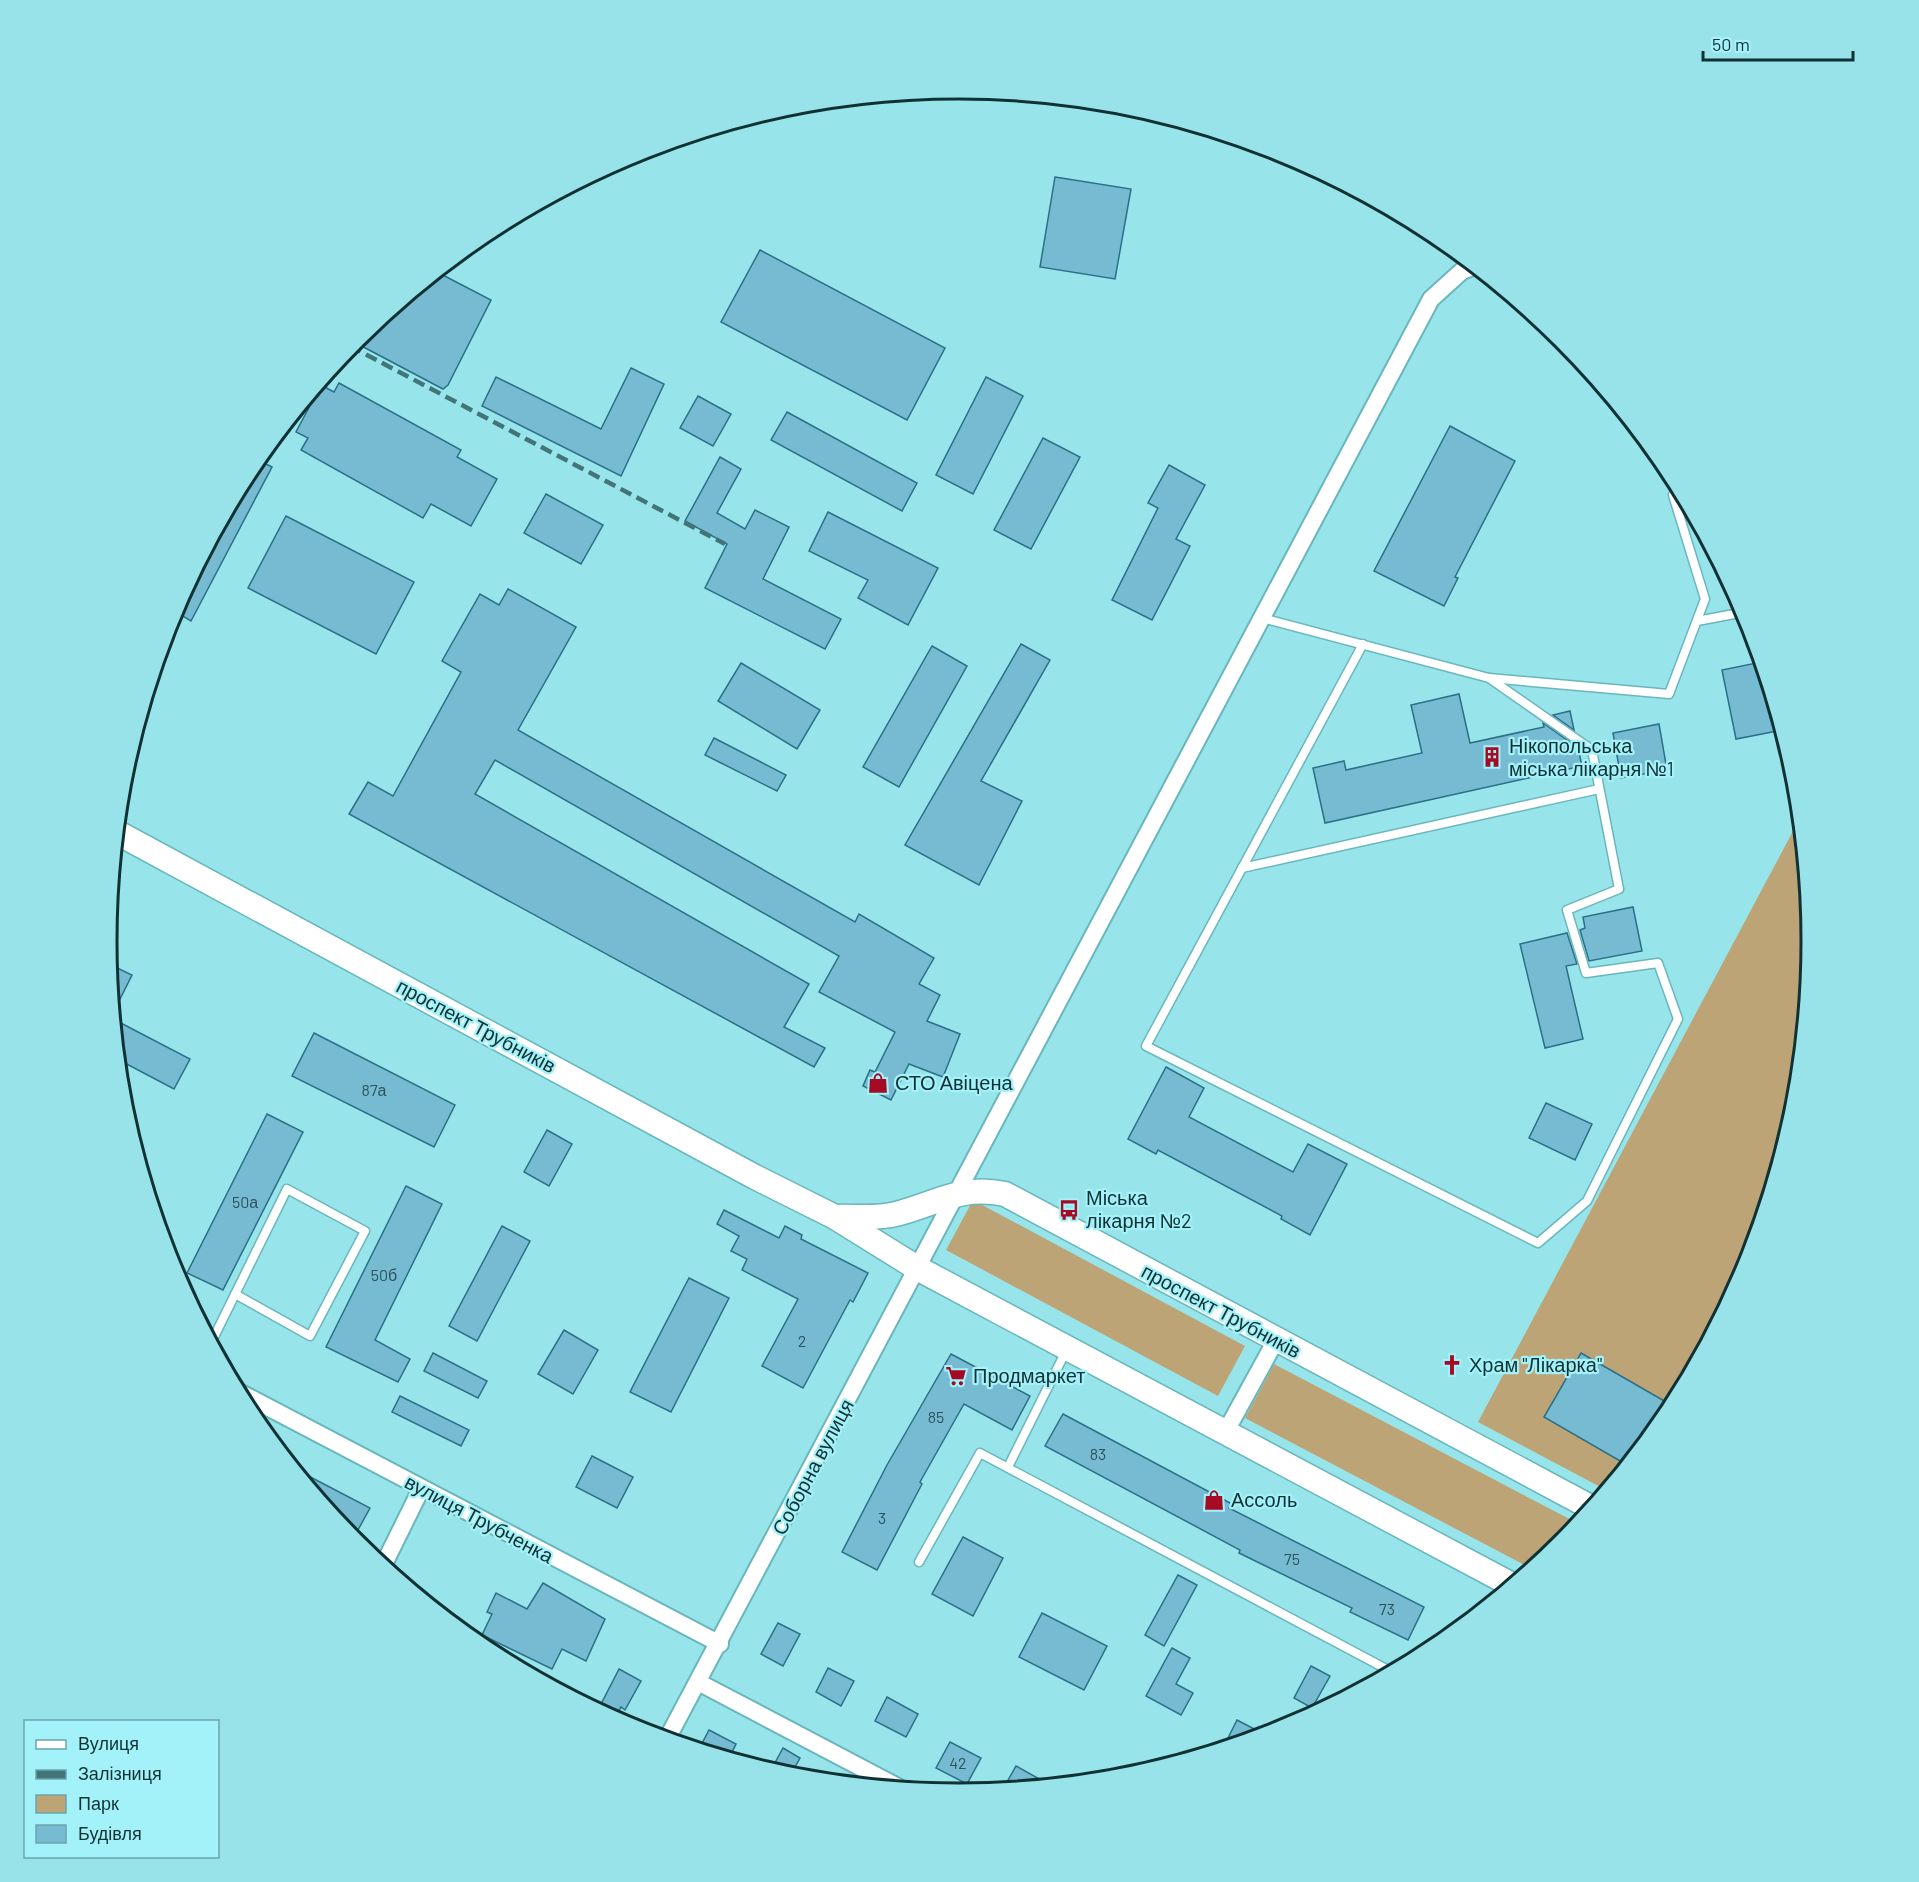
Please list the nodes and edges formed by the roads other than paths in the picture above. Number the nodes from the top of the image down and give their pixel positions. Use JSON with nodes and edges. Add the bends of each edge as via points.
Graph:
{"nodes":[{"id":1,"x":1467,"y":269,"type":"edge"},
{"id":2,"x":1674,"y":495,"type":"edge"},
{"id":3,"x":1735,"y":614,"type":"edge"},
{"id":4,"x":1262,"y":618,"type":"junction"},
{"id":5,"x":1697,"y":621,"type":"junction"},
{"id":6,"x":1363,"y":644,"type":"junction"},
{"id":7,"x":1489,"y":678,"type":"junction"},
{"id":8,"x":1599,"y":789,"type":"junction"},
{"id":9,"x":124,"y":836,"type":"edge"},
{"id":10,"x":1242,"y":868,"type":"junction"},
{"id":11,"x":955,"y":1194,"type":"junction"},
{"id":12,"x":835,"y":1217,"type":"junction"},
{"id":13,"x":917,"y":1268,"type":"junction"},
{"id":14,"x":235,"y":1294,"type":"junction"},
{"id":15,"x":215,"y":1334,"type":"edge"},
{"id":16,"x":1276,"y":1340,"type":"junction"},
{"id":17,"x":1067,"y":1348,"type":"junction"},
{"id":18,"x":253,"y":1400,"type":"edge"},
{"id":19,"x":1225,"y":1433,"type":"junction"},
{"id":20,"x":1008,"y":1467,"type":"junction"},
{"id":21,"x":421,"y":1489,"type":"junction"},
{"id":22,"x":1585,"y":1504,"type":"edge"},
{"id":23,"x":387,"y":1558,"type":"edge"},
{"id":24,"x":919,"y":1562,"type":"dead end"},
{"id":25,"x":1506,"y":1582,"type":"edge"},
{"id":26,"x":720,"y":1644,"type":"junction"},
{"id":27,"x":1384,"y":1668,"type":"edge"},
{"id":28,"x":698,"y":1682,"type":"junction"},
{"id":29,"x":671,"y":1731,"type":"edge"},
{"id":30,"x":883,"y":1779,"type":"edge"}],
"edges":[{"from":1,"to":4,"type":"street","name":"Соборна вулиця","via":[[1431,299]]},
{"from":2,"to":5,"type":"lane","via":[[1705,599]]},
{"from":3,"to":5,"type":"lane"},
{"from":4,"to":6,"type":"lane"},
{"from":4,"to":11,"type":"street","name":"Соборна вулиця"},
{"from":5,"to":7,"type":"lane","via":[[1670,694]]},
{"from":6,"to":7,"type":"lane"},
{"from":6,"to":10,"type":"lane"},
{"from":7,"to":8,"type":"lane","via":[[1592,750]]},
{"from":8,"to":10,"type":"lane"},
{"from":8,"to":10,"type":"lane","via":[[1619,889],[1567,910],[1586,973],[1658,963],[1678,1018],[1587,1201],[1538,1243],[1146,1046]]},
{"from":9,"to":12,"type":"main road","name":"проспект Трубників"},
{"from":11,"to":12,"type":"main road","name":"проспект Трубників","via":[[893,1215]]},
{"from":11,"to":13,"type":"street","name":"Соборна вулиця"},
{"from":11,"to":16,"type":"main road","name":"проспект Трубників","via":[[982,1189],[1005,1194]]},
{"from":12,"to":13,"type":"main road","name":"проспект Трубників"},
{"from":13,"to":17,"type":"main road","name":"проспект Трубників"},
{"from":13,"to":26,"type":"street","name":"Соборна вулиця"},
{"from":14,"to":14,"type":"lane","via":[[287,1189],[365,1231],[310,1336]]},
{"from":14,"to":15,"type":"lane"},
{"from":16,"to":19,"type":"street"},
{"from":16,"to":22,"type":"main road","name":"проспект Трубників"},
{"from":17,"to":19,"type":"main road","name":"проспект Трубників"},
{"from":17,"to":20,"type":"lane"},
{"from":18,"to":21,"type":"street","name":"вулиця Трубченка"},
{"from":19,"to":25,"type":"main road","name":"проспект Трубників"},
{"from":20,"to":24,"type":"lane","via":[[981,1453]]},
{"from":20,"to":27,"type":"lane"},
{"from":21,"to":23,"type":"street"},
{"from":21,"to":26,"type":"street","name":"вулиця Трубченка"},
{"from":26,"to":28,"type":"street","name":"Соборна вулиця"},
{"from":28,"to":29,"type":"street","name":"Соборна вулиця"},
{"from":28,"to":30,"type":"street"}]}
